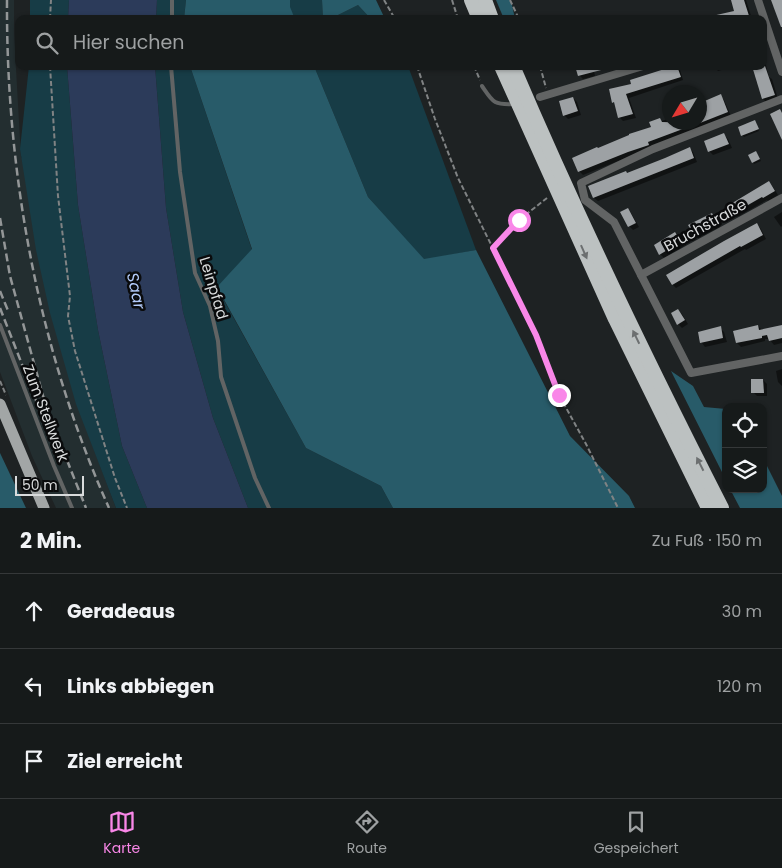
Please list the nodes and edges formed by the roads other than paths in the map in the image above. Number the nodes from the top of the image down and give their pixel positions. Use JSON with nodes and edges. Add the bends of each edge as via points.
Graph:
{"nodes":[{"id":1,"x":172,"y":0,"type":"edge"},
{"id":2,"x":472,"y":0,"type":"edge"},
{"id":3,"x":485,"y":0,"type":"edge"},
{"id":4,"x":758,"y":0,"type":"edge"},
{"id":5,"x":172,"y":15,"type":"edge"},
{"id":6,"x":478,"y":15,"type":"edge"},
{"id":7,"x":491,"y":15,"type":"edge"},
{"id":8,"x":762,"y":15,"type":"edge"},
{"id":9,"x":767,"y":33,"type":"edge"},
{"id":10,"x":782,"y":43,"type":"edge"},
{"id":11,"x":773,"y":46,"type":"junction"},
{"id":12,"x":171,"y":70,"type":"edge"},
{"id":13,"x":504,"y":70,"type":"edge"},
{"id":14,"x":514,"y":70,"type":"edge"},
{"id":15,"x":630,"y":70,"type":"edge"},
{"id":16,"x":782,"y":72,"type":"edge"},
{"id":17,"x":482,"y":86,"type":"road end"},
{"id":18,"x":517,"y":90,"type":"junction"},
{"id":19,"x":544,"y":96,"type":"joint"},
{"id":20,"x":782,"y":99,"type":"edge"},
{"id":21,"x":522,"y":103,"type":"junction"},
{"id":22,"x":561,"y":188,"type":"dead end"},
{"id":23,"x":782,"y":198,"type":"edge"},
{"id":24,"x":569,"y":205,"type":"junction"},
{"id":25,"x":641,"y":275,"type":"junction"},
{"id":26,"x":0,"y":325,"type":"edge"},
{"id":27,"x":782,"y":356,"type":"edge"},
{"id":28,"x":0,"y":404,"type":"edge"},
{"id":29,"x":44,"y":508,"type":"edge"},
{"id":30,"x":72,"y":508,"type":"edge"},
{"id":31,"x":269,"y":508,"type":"edge"},
{"id":32,"x":708,"y":508,"type":"edge"},
{"id":33,"x":722,"y":508,"type":"edge"}],
"edges":[{"from":1,"to":5,"type":"lane"},
{"from":2,"to":6,"type":"highway"},
{"from":3,"to":7,"type":"highway"},
{"from":4,"to":8,"type":"street"},
{"from":9,"to":11,"type":"street"},
{"from":10,"to":11,"type":"street"},
{"from":11,"to":16,"type":"street"},
{"from":12,"to":31,"type":"lane","name":"Leinpfad","via":[[180,172],[195,273],[210,306],[218,341],[220,377],[254,478]]},
{"from":13,"to":18,"type":"highway"},
{"from":14,"to":18,"type":"highway"},
{"from":15,"to":19,"type":"street"},
{"from":17,"to":21,"type":"lane","via":[[493,102]]},
{"from":18,"to":24,"type":"highway"},
{"from":19,"to":21,"type":"lane"},
{"from":20,"to":25,"type":"street","via":[[653,149],[581,183],[585,200],[614,222]]},
{"from":21,"to":22,"type":"lane"},
{"from":23,"to":25,"type":"street","name":"Bruchstraße"},
{"from":24,"to":32,"type":"highway","one_way":true,"via":[[615,319]]},
{"from":33,"to":24,"type":"highway","one_way":true},
{"from":25,"to":27,"type":"street","via":[[691,373]]},
{"from":26,"to":30,"type":"lane","name":"Zum Stellwerk"},
{"from":28,"to":29,"type":"main road"}]}
